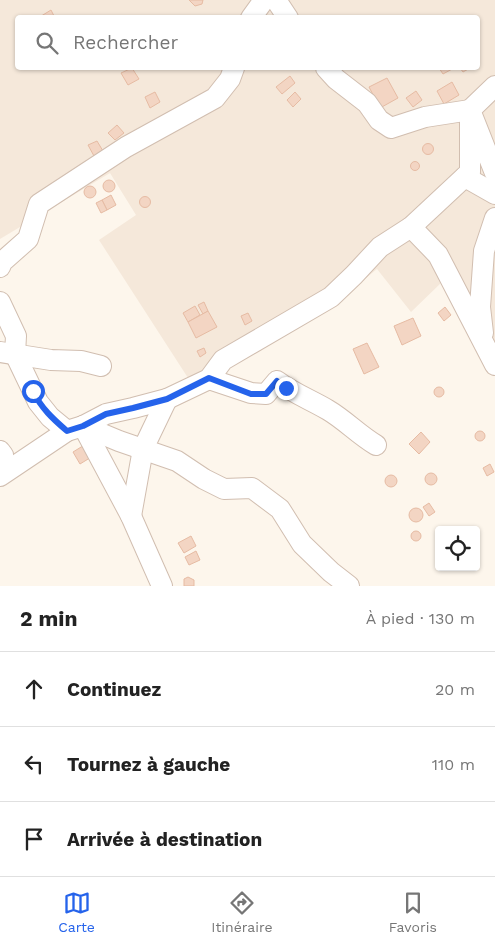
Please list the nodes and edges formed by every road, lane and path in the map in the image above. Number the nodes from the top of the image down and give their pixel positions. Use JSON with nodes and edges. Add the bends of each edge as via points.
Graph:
{"nodes":[{"id":1,"x":264,"y":0,"type":"edge"},
{"id":2,"x":276,"y":0,"type":"edge"},
{"id":3,"x":253,"y":15,"type":"edge"},
{"id":4,"x":286,"y":15,"type":"edge"},
{"id":5,"x":233,"y":70,"type":"edge"},
{"id":6,"x":328,"y":70,"type":"edge"},
{"id":7,"x":495,"y":86,"type":"edge"},
{"id":8,"x":470,"y":110,"type":"junction"},
{"id":9,"x":495,"y":173,"type":"edge"},
{"id":10,"x":465,"y":177,"type":"junction"},
{"id":11,"x":495,"y":194,"type":"edge"},
{"id":12,"x":495,"y":218,"type":"edge"},
{"id":13,"x":411,"y":227,"type":"junction"},
{"id":14,"x":1,"y":262,"type":"edge"},
{"id":15,"x":0,"y":302,"type":"edge"},
{"id":16,"x":485,"y":348,"type":"junction"},
{"id":17,"x":8,"y":353,"type":"edge"},
{"id":18,"x":495,"y":365,"type":"edge"},
{"id":19,"x":101,"y":366,"type":"dead end"},
{"id":20,"x":209,"y":378,"type":"junction"},
{"id":21,"x":167,"y":399,"type":"junction"},
{"id":22,"x":75,"y":428,"type":"junction"},
{"id":23,"x":376,"y":445,"type":"dead end"},
{"id":24,"x":143,"y":449,"type":"junction"},
{"id":25,"x":0,"y":451,"type":"edge"},
{"id":26,"x":0,"y":463,"type":"edge"},
{"id":27,"x":0,"y":476,"type":"edge"},
{"id":28,"x":131,"y":516,"type":"junction"},
{"id":29,"x":162,"y":586,"type":"edge"},
{"id":30,"x":349,"y":586,"type":"edge"}],
"edges":[{"from":1,"to":3,"type":"street"},
{"from":2,"to":4,"type":"street"},
{"from":5,"to":14,"type":"street","via":[[215,98],[126,147],[39,204],[28,240]]},
{"from":6,"to":8,"type":"street","via":[[391,128],[425,117]]},
{"from":7,"to":8,"type":"street"},
{"from":8,"to":9,"type":"street"},
{"from":8,"to":10,"type":"street","via":[[470,172]]},
{"from":10,"to":11,"type":"street"},
{"from":10,"to":13,"type":"street"},
{"from":12,"to":16,"type":"street","via":[[483,260],[480,307]]},
{"from":13,"to":16,"type":"street","via":[[438,255]]},
{"from":13,"to":20,"type":"street","via":[[380,247],[331,297],[223,360]]},
{"from":15,"to":17,"type":"street","via":[[16,336]]},
{"from":16,"to":18,"type":"street"},
{"from":17,"to":19,"type":"street"},
{"from":17,"to":22,"type":"street","via":[[50,417]]},
{"from":20,"to":21,"type":"street"},
{"from":20,"to":23,"type":"street","via":[[251,394],[266,394],[277,381],[330,411]]},
{"from":21,"to":22,"type":"street","via":[[106,414]]},
{"from":21,"to":24,"type":"street"},
{"from":22,"to":24,"type":"street"},
{"from":22,"to":27,"type":"street"},
{"from":22,"to":28,"type":"street"},
{"from":24,"to":28,"type":"street"},
{"from":24,"to":30,"type":"street","via":[[177,462],[224,489],[252,488],[280,509],[302,544]]},
{"from":25,"to":26,"type":"street","via":[[3,455]]},
{"from":28,"to":29,"type":"street"}]}
